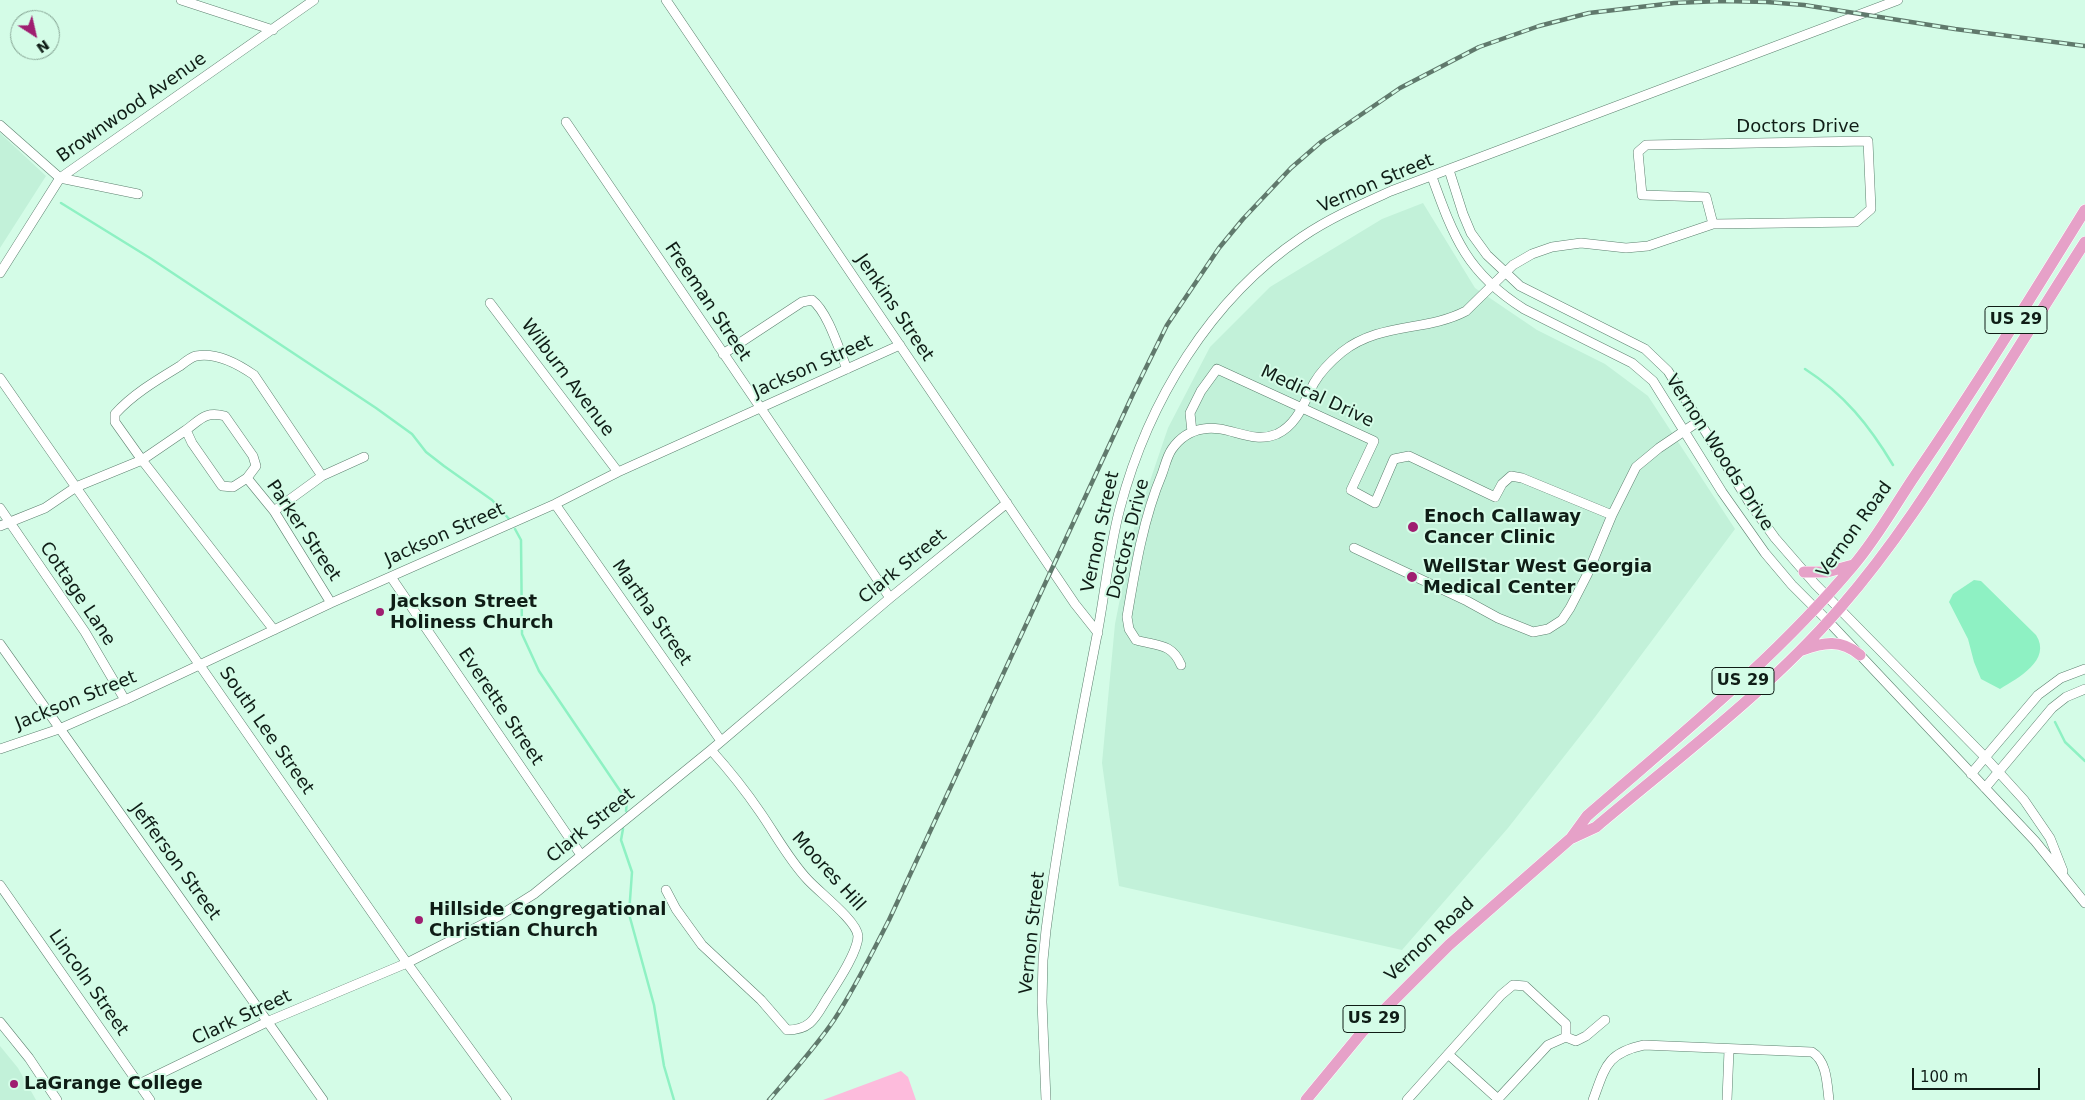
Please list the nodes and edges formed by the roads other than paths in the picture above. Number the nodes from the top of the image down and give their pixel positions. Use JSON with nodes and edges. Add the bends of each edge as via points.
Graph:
{"nodes":[{"id":1,"x":181,"y":0,"type":"edge"},
{"id":2,"x":314,"y":0,"type":"edge"},
{"id":3,"x":666,"y":0,"type":"edge"},
{"id":4,"x":1898,"y":0,"type":"edge"},
{"id":5,"x":273,"y":30,"type":"junction"},
{"id":6,"x":566,"y":122,"type":"dead end"},
{"id":7,"x":0,"y":125,"type":"edge"},
{"id":8,"x":1449,"y":170,"type":"junction"},
{"id":9,"x":1432,"y":177,"type":"junction"},
{"id":10,"x":60,"y":178,"type":"junction"},
{"id":11,"x":138,"y":194,"type":"dead end"},
{"id":12,"x":2085,"y":210,"type":"edge"},
{"id":13,"x":1713,"y":224,"type":"junction"},
{"id":14,"x":2085,"y":242,"type":"edge"},
{"id":15,"x":1505,"y":272,"type":"junction"},
{"id":16,"x":0,"y":273,"type":"edge"},
{"id":17,"x":1492,"y":285,"type":"junction"},
{"id":18,"x":490,"y":303,"type":"dead end"},
{"id":19,"x":900,"y":346,"type":"junction"},
{"id":20,"x":723,"y":354,"type":"junction"},
{"id":21,"x":847,"y":369,"type":"junction"},
{"id":22,"x":0,"y":378,"type":"edge"},
{"id":23,"x":760,"y":408,"type":"junction"},
{"id":24,"x":1303,"y":408,"type":"junction"},
{"id":25,"x":1700,"y":421,"type":"junction"},
{"id":26,"x":186,"y":430,"type":"junction"},
{"id":27,"x":1684,"y":430,"type":"junction"},
{"id":28,"x":1192,"y":432,"type":"junction"},
{"id":29,"x":364,"y":458,"type":"dead end"},
{"id":30,"x":142,"y":460,"type":"junction"},
{"id":31,"x":618,"y":472,"type":"junction"},
{"id":32,"x":322,"y":476,"type":"junction"},
{"id":33,"x":247,"y":478,"type":"junction"},
{"id":34,"x":76,"y":488,"type":"junction"},
{"id":35,"x":1007,"y":503,"type":"junction"},
{"id":36,"x":555,"y":504,"type":"junction"},
{"id":37,"x":0,"y":508,"type":"edge"},
{"id":38,"x":274,"y":511,"type":"junction"},
{"id":39,"x":1612,"y":515,"type":"junction"},
{"id":40,"x":10,"y":522,"type":"junction"},
{"id":41,"x":0,"y":526,"type":"edge"},
{"id":42,"x":1354,"y":548,"type":"dead end"},
{"id":43,"x":1855,"y":564,"type":"junction"},
{"id":44,"x":1804,"y":572,"type":"junction"},
{"id":45,"x":391,"y":577,"type":"junction"},
{"id":46,"x":1827,"y":596,"type":"junction"},
{"id":47,"x":890,"y":598,"type":"junction"},
{"id":48,"x":331,"y":603,"type":"junction"},
{"id":49,"x":1815,"y":608,"type":"junction"},
{"id":50,"x":1840,"y":608,"type":"junction"},
{"id":51,"x":1828,"y":621,"type":"junction"},
{"id":52,"x":274,"y":630,"type":"junction"},
{"id":53,"x":1098,"y":633,"type":"junction"},
{"id":54,"x":0,"y":644,"type":"edge"},
{"id":55,"x":1798,"y":652,"type":"junction"},
{"id":56,"x":1860,"y":655,"type":"junction"},
{"id":57,"x":201,"y":665,"type":"junction"},
{"id":58,"x":1180,"y":665,"type":"dead end"},
{"id":59,"x":2085,"y":669,"type":"edge"},
{"id":60,"x":2085,"y":689,"type":"edge"},
{"id":61,"x":125,"y":700,"type":"junction"},
{"id":62,"x":59,"y":728,"type":"junction"},
{"id":63,"x":720,"y":741,"type":"junction"},
{"id":64,"x":0,"y":749,"type":"edge"},
{"id":65,"x":711,"y":750,"type":"junction"},
{"id":66,"x":1985,"y":757,"type":"junction"},
{"id":67,"x":1998,"y":772,"type":"junction"},
{"id":68,"x":1971,"y":774,"type":"junction"},
{"id":69,"x":1985,"y":788,"type":"junction"},
{"id":70,"x":1570,"y":840,"type":"junction"},
{"id":71,"x":581,"y":855,"type":"junction"},
{"id":72,"x":2069,"y":883,"type":"junction"},
{"id":73,"x":0,"y":885,"type":"edge"},
{"id":74,"x":666,"y":890,"type":"dead end"},
{"id":75,"x":2085,"y":903,"type":"edge"},
{"id":76,"x":407,"y":963,"type":"junction"},
{"id":77,"x":1605,"y":1020,"type":"dead end"},
{"id":78,"x":269,"y":1021,"type":"junction"},
{"id":79,"x":0,"y":1022,"type":"edge"},
{"id":80,"x":1566,"y":1037,"type":"junction"},
{"id":81,"x":1729,"y":1050,"type":"junction"},
{"id":82,"x":1448,"y":1054,"type":"junction"},
{"id":83,"x":139,"y":1084,"type":"junction"},
{"id":84,"x":56,"y":1100,"type":"edge"},
{"id":85,"x":150,"y":1100,"type":"edge"},
{"id":86,"x":324,"y":1100,"type":"edge"},
{"id":87,"x":507,"y":1100,"type":"edge"},
{"id":88,"x":1046,"y":1100,"type":"edge"},
{"id":89,"x":1306,"y":1100,"type":"edge"},
{"id":90,"x":1407,"y":1100,"type":"edge"},
{"id":91,"x":1498,"y":1100,"type":"edge"},
{"id":92,"x":1593,"y":1100,"type":"edge"},
{"id":93,"x":1727,"y":1100,"type":"edge"},
{"id":94,"x":1830,"y":1100,"type":"edge"}],
"edges":[{"from":1,"to":5,"type":"street"},
{"from":2,"to":5,"type":"street","name":"Brownwood Avenue"},
{"from":3,"to":19,"type":"street","name":"Jenkins Street"},
{"from":4,"to":8,"type":"street","name":"Vernon Street"},
{"from":5,"to":10,"type":"street","name":"Brownwood Avenue"},
{"from":6,"to":20,"type":"street","name":"Freeman Street"},
{"from":7,"to":10,"type":"street"},
{"from":8,"to":9,"type":"street","name":"Vernon Street"},
{"from":8,"to":15,"type":"street","name":"Vernon Woods Drive","via":[[1471,233]]},
{"from":9,"to":17,"type":"street","name":"Vernon Woods Drive","via":[[1459,245],[1476,270]]},
{"from":9,"to":53,"type":"street","name":"Vernon Street","via":[[1354,208],[1302,237],[1270,261],[1240,290],[1198,341],[1162,399],[1134,463],[1114,534]]},
{"from":10,"to":11,"type":"street"},
{"from":10,"to":16,"type":"street","name":"Brownwood Avenue"},
{"from":12,"to":43,"type":"main road","name":"Vernon Road","number":"US 29","via":[[1946,430]]},
{"from":13,"to":13,"type":"street","name":"Doctors Drive","via":[[1706,197],[1642,195],[1638,152],[1646,145],[1868,141],[1871,209],[1856,222]]},
{"from":13,"to":15,"type":"street","name":"Doctors Drive","via":[[1648,246],[1626,248],[1581,243],[1552,247],[1527,256]]},
{"from":14,"to":50,"type":"main road","name":"Vernon Road","number":"US 29","via":[[1932,486],[1890,546]]},
{"from":15,"to":17,"type":"street","name":"Doctors Drive"},
{"from":15,"to":25,"type":"street","name":"Vernon Woods Drive","via":[[1520,286],[1541,298],[1645,349],[1674,379]]},
{"from":17,"to":24,"type":"street","via":[[1458,315],[1378,333],[1343,352],[1321,373]]},
{"from":17,"to":27,"type":"street","name":"Vernon Woods Drive","via":[[1524,309],[1639,368],[1660,389]]},
{"from":18,"to":31,"type":"street","name":"Wilburn Avenue"},
{"from":19,"to":21,"type":"street","name":"Jackson Street"},
{"from":19,"to":35,"type":"street","name":"Jenkins Street"},
{"from":20,"to":21,"type":"street","via":[[802,302],[812,300],[824,315]]},
{"from":20,"to":23,"type":"street","name":"Freeman Street"},
{"from":21,"to":23,"type":"street","name":"Jackson Street"},
{"from":22,"to":34,"type":"street","name":"South Lee Street"},
{"from":23,"to":31,"type":"street","name":"Jackson Street"},
{"from":23,"to":47,"type":"street","name":"Freeman Street"},
{"from":24,"to":28,"type":"street","via":[[1285,429],[1267,437],[1211,428]]},
{"from":24,"to":28,"type":"street","name":"Medical Drive","via":[[1217,369],[1190,413]]},
{"from":24,"to":39,"type":"street","name":"Medical Drive","via":[[1374,441],[1351,490],[1375,503],[1394,459],[1408,456],[1495,497],[1510,476]]},
{"from":25,"to":27,"type":"street"},
{"from":25,"to":44,"type":"street","name":"Vernon Woods Drive","via":[[1757,514]]},
{"from":26,"to":30,"type":"street"},
{"from":26,"to":33,"type":"street","name":"Parker Street","via":[[222,486],[233,487]]},
{"from":26,"to":33,"type":"street","name":"Parker Street","via":[[206,415],[225,416],[253,456],[256,466]]},
{"from":27,"to":39,"type":"street","via":[[1636,467]]},
{"from":27,"to":49,"type":"street","name":"Vernon Woods Drive","via":[[1743,523],[1792,585]]},
{"from":28,"to":58,"type":"street","name":"Doctors Drive","via":[[1171,450],[1157,486],[1144,531],[1127,617],[1136,640],[1168,648],[1175,652]]},
{"from":29,"to":32,"type":"street"},
{"from":30,"to":32,"type":"street","via":[[115,422],[115,414],[158,379],[195,356],[212,356],[241,366],[254,375]]},
{"from":30,"to":34,"type":"street"},
{"from":30,"to":52,"type":"street"},
{"from":31,"to":36,"type":"street","name":"Jackson Street"},
{"from":32,"to":38,"type":"street"},
{"from":33,"to":38,"type":"street","name":"Parker Street"},
{"from":34,"to":40,"type":"street","via":[[45,508]]},
{"from":34,"to":57,"type":"street","name":"South Lee Street"},
{"from":35,"to":47,"type":"street","name":"Clark Street"},
{"from":35,"to":53,"type":"street","name":"Jenkins Street"},
{"from":36,"to":45,"type":"street","name":"Jackson Street"},
{"from":36,"to":63,"type":"street","name":"Martha Street"},
{"from":37,"to":40,"type":"street","name":"Cottage Lane"},
{"from":38,"to":48,"type":"street","name":"Parker Street"},
{"from":39,"to":42,"type":"street","via":[[1587,575],[1562,620],[1548,629],[1533,632]]},
{"from":40,"to":41,"type":"street"},
{"from":40,"to":61,"type":"street","name":"Cottage Lane"},
{"from":43,"to":44,"type":"main road","via":[[1828,572]]},
{"from":43,"to":46,"type":"main road","name":"Vernon Road","number":"US 29"},
{"from":44,"to":46,"type":"street","name":"Vernon Woods Drive"},
{"from":45,"to":48,"type":"street","name":"Jackson Street"},
{"from":45,"to":71,"type":"street","name":"Everette Street"},
{"from":46,"to":49,"type":"main road","name":"Vernon Road","number":"US 29"},
{"from":46,"to":50,"type":"street","name":"Vernon Woods Drive"},
{"from":47,"to":63,"type":"street","name":"Clark Street"},
{"from":48,"to":52,"type":"street","name":"Jackson Street"},
{"from":49,"to":51,"type":"street","name":"Vernon Woods Drive"},
{"from":49,"to":70,"type":"main road","name":"Vernon Road","number":"US 29","via":[[1726,696],[1587,816]]},
{"from":50,"to":51,"type":"main road","name":"Vernon Road","number":"US 29"},
{"from":50,"to":66,"type":"street","name":"Vernon Woods Drive"},
{"from":51,"to":55,"type":"main road","name":"Vernon Road","number":"US 29"},
{"from":51,"to":56,"type":"street","name":"Vernon Woods Drive"},
{"from":52,"to":57,"type":"street","name":"Jackson Street"},
{"from":53,"to":88,"type":"street","name":"Vernon Street","via":[[1080,720],[1045,937],[1042,1011]]},
{"from":54,"to":62,"type":"street","name":"Jefferson Street"},
{"from":55,"to":56,"type":"main road","via":[[1823,643],[1835,643]]},
{"from":55,"to":70,"type":"main road","name":"Vernon Road","number":"US 29","via":[[1738,708],[1596,827]]},
{"from":56,"to":68,"type":"street","name":"Vernon Woods Drive"},
{"from":57,"to":61,"type":"street","name":"Jackson Street"},
{"from":57,"to":76,"type":"street","name":"South Lee Street"},
{"from":59,"to":66,"type":"street","via":[[2061,678],[2038,695]]},
{"from":60,"to":67,"type":"street","via":[[2066,697],[2052,708]]},
{"from":61,"to":62,"type":"street","name":"Jackson Street"},
{"from":62,"to":64,"type":"street","name":"Jackson Street"},
{"from":62,"to":78,"type":"street","name":"Jefferson Street"},
{"from":63,"to":65,"type":"street","name":"Clark Street"},
{"from":65,"to":71,"type":"street","name":"Clark Street"},
{"from":65,"to":74,"type":"street","name":"Moores Hill","via":[[734,775],[806,878],[852,921],[858,937],[853,952],[813,1021],[800,1030],[787,1030],[761,1000],[702,944]]},
{"from":66,"to":67,"type":"street","name":"Vernon Woods Drive"},
{"from":66,"to":68,"type":"street"},
{"from":67,"to":69,"type":"street"},
{"from":67,"to":72,"type":"street","name":"Vernon Woods Drive","via":[[2041,823]]},
{"from":68,"to":69,"type":"street","name":"Vernon Woods Drive"},
{"from":69,"to":72,"type":"street","name":"Vernon Woods Drive"},
{"from":70,"to":89,"type":"main road","name":"Vernon Road","number":"US 29","via":[[1467,927],[1402,990]]},
{"from":71,"to":76,"type":"street","name":"Clark Street","via":[[534,894],[499,916]]},
{"from":72,"to":75,"type":"street","name":"Vernon Woods Drive"},
{"from":73,"to":83,"type":"street","name":"Lincoln Street"},
{"from":76,"to":78,"type":"street","name":"Clark Street"},
{"from":76,"to":87,"type":"street","name":"South Lee Street"},
{"from":77,"to":80,"type":"street","via":[[1576,1041]]},
{"from":78,"to":83,"type":"street","name":"Clark Street"},
{"from":78,"to":86,"type":"street","name":"Jefferson Street"},
{"from":79,"to":84,"type":"street","via":[[29,1058]]},
{"from":80,"to":82,"type":"street","via":[[1566,1024],[1525,986],[1513,985]]},
{"from":80,"to":91,"type":"street","via":[[1548,1045]]},
{"from":81,"to":92,"type":"street","via":[[1644,1045],[1630,1048],[1606,1065]]},
{"from":81,"to":93,"type":"street"},
{"from":81,"to":94,"type":"street","via":[[1812,1052],[1823,1064]]},
{"from":82,"to":90,"type":"street"},
{"from":82,"to":91,"type":"street"},
{"from":83,"to":85,"type":"street","name":"Lincoln Street"}]}
